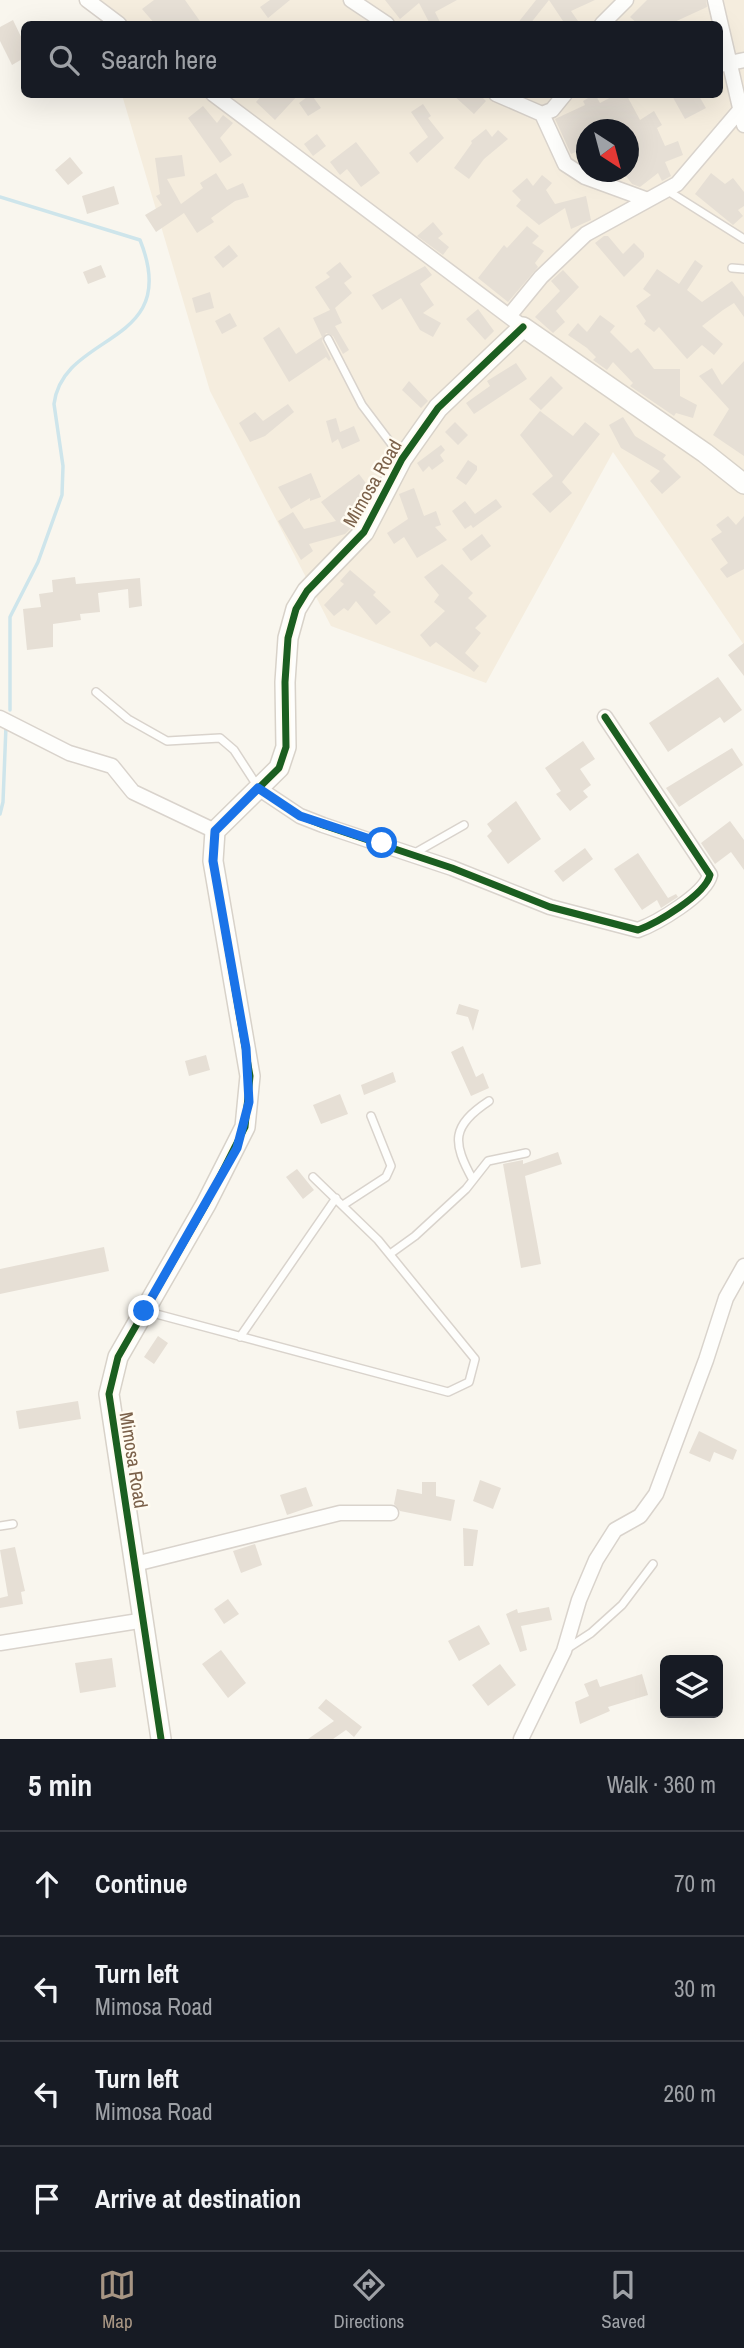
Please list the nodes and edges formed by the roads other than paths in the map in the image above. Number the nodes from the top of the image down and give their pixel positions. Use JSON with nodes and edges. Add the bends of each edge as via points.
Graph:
{"nodes":[{"id":1,"x":87,"y":0,"type":"edge"},
{"id":2,"x":351,"y":0,"type":"edge"},
{"id":3,"x":715,"y":0,"type":"edge"},
{"id":4,"x":623,"y":2,"type":"edge"},
{"id":5,"x":116,"y":21,"type":"edge"},
{"id":6,"x":382,"y":21,"type":"edge"},
{"id":7,"x":606,"y":21,"type":"edge"},
{"id":8,"x":720,"y":21,"type":"edge"},
{"id":9,"x":723,"y":31,"type":"edge"},
{"id":10,"x":731,"y":62,"type":"edge"},
{"id":11,"x":218,"y":98,"type":"edge"},
{"id":12,"x":505,"y":98,"type":"edge"},
{"id":13,"x":562,"y":98,"type":"edge"},
{"id":14,"x":740,"y":110,"type":"junction"},
{"id":15,"x":542,"y":114,"type":"junction"},
{"id":16,"x":744,"y":125,"type":"edge"},
{"id":17,"x":668,"y":191,"type":"junction"},
{"id":18,"x":648,"y":200,"type":"junction"},
{"id":19,"x":744,"y":239,"type":"edge"},
{"id":20,"x":732,"y":268,"type":"dead end"},
{"id":21,"x":744,"y":269,"type":"edge"},
{"id":22,"x":516,"y":321,"type":"junction"},
{"id":23,"x":328,"y":339,"type":"dead end"},
{"id":24,"x":402,"y":459,"type":"junction"},
{"id":25,"x":744,"y":484,"type":"edge"},
{"id":26,"x":96,"y":692,"type":"dead end"},
{"id":27,"x":605,"y":717,"type":"dead end"},
{"id":28,"x":0,"y":718,"type":"edge"},
{"id":29,"x":258,"y":788,"type":"junction"},
{"id":30,"x":464,"y":825,"type":"dead end"},
{"id":31,"x":215,"y":831,"type":"junction"},
{"id":32,"x":413,"y":854,"type":"junction"},
{"id":33,"x":489,"y":1101,"type":"dead end"},
{"id":34,"x":371,"y":1116,"type":"dead end"},
{"id":35,"x":526,"y":1153,"type":"dead end"},
{"id":36,"x":313,"y":1177,"type":"dead end"},
{"id":37,"x":473,"y":1180,"type":"junction"},
{"id":38,"x":335,"y":1198,"type":"junction"},
{"id":39,"x":343,"y":1205,"type":"junction"},
{"id":40,"x":390,"y":1254,"type":"junction"},
{"id":41,"x":744,"y":1266,"type":"edge"},
{"id":42,"x":144,"y":1311,"type":"junction"},
{"id":43,"x":240,"y":1338,"type":"junction"},
{"id":44,"x":391,"y":1513,"type":"dead end"},
{"id":45,"x":13,"y":1524,"type":"dead end"},
{"id":46,"x":0,"y":1526,"type":"edge"},
{"id":47,"x":135,"y":1564,"type":"junction"},
{"id":48,"x":653,"y":1564,"type":"dead end"},
{"id":49,"x":145,"y":1620,"type":"junction"},
{"id":50,"x":0,"y":1643,"type":"edge"},
{"id":51,"x":564,"y":1651,"type":"junction"},
{"id":52,"x":161,"y":1739,"type":"edge"},
{"id":53,"x":521,"y":1739,"type":"edge"}],
"edges":[{"from":1,"to":5,"type":"street"},
{"from":2,"to":6,"type":"street"},
{"from":3,"to":8,"type":"street"},
{"from":4,"to":7,"type":"street"},
{"from":9,"to":10,"type":"street"},
{"from":10,"to":14,"type":"street"},
{"from":11,"to":22,"type":"street"},
{"from":12,"to":15,"type":"street"},
{"from":13,"to":15,"type":"street"},
{"from":14,"to":16,"type":"street"},
{"from":14,"to":17,"type":"street"},
{"from":15,"to":18,"type":"street","via":[[565,164],[585,177]]},
{"from":17,"to":18,"type":"street"},
{"from":17,"to":19,"type":"lane"},
{"from":18,"to":22,"type":"street","via":[[580,239],[541,276]]},
{"from":20,"to":21,"type":"lane"},
{"from":22,"to":24,"type":"street","name":"Mimosa Road","via":[[438,408]]},
{"from":22,"to":25,"type":"street"},
{"from":23,"to":24,"type":"lane","via":[[362,405]]},
{"from":24,"to":29,"type":"street","name":"Mimosa Road","via":[[364,532],[307,591],[296,609],[288,638],[286,747],[279,768]]},
{"from":26,"to":29,"type":"lane","via":[[128,719],[167,741],[220,738],[234,750]]},
{"from":27,"to":32,"type":"street","via":[[709,875],[708,884],[690,899],[644,928],[632,930],[550,907]]},
{"from":28,"to":31,"type":"street","via":[[69,752],[112,766],[133,792]]},
{"from":29,"to":31,"type":"street","name":"Mimosa Road"},
{"from":29,"to":32,"type":"street","via":[[300,816]]},
{"from":30,"to":32,"type":"lane"},
{"from":31,"to":42,"type":"street","name":"Mimosa Road","via":[[213,861],[246,1048],[249,1102],[237,1148]]},
{"from":33,"to":37,"type":"lane","via":[[468,1115],[458,1133],[458,1154]]},
{"from":34,"to":39,"type":"lane","via":[[391,1166],[386,1177]]},
{"from":35,"to":37,"type":"lane","via":[[488,1161]]},
{"from":36,"to":38,"type":"lane"},
{"from":37,"to":40,"type":"lane"},
{"from":38,"to":39,"type":"lane"},
{"from":38,"to":43,"type":"lane"},
{"from":39,"to":40,"type":"lane"},
{"from":40,"to":43,"type":"lane","via":[[475,1359],[469,1382],[448,1392]]},
{"from":41,"to":51,"type":"street","via":[[726,1298],[656,1494],[640,1516],[614,1530],[596,1560]]},
{"from":42,"to":43,"type":"lane"},
{"from":42,"to":47,"type":"street","name":"Mimosa Road","via":[[118,1357],[109,1394]]},
{"from":44,"to":47,"type":"street","via":[[340,1513]]},
{"from":45,"to":46,"type":"lane"},
{"from":47,"to":49,"type":"street","name":"Mimosa Road"},
{"from":48,"to":51,"type":"lane","via":[[622,1605]]},
{"from":49,"to":50,"type":"street"},
{"from":49,"to":52,"type":"street","name":"Mimosa Road"},
{"from":51,"to":53,"type":"street"}]}
